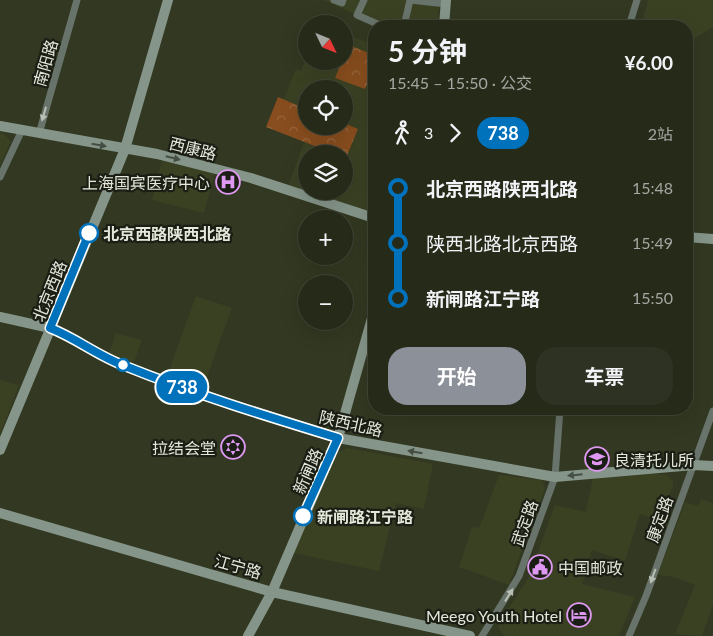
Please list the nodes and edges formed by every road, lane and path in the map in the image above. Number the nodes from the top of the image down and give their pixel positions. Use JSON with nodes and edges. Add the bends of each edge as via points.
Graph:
{"nodes":[{"id":1,"x":77,"y":0,"type":"edge"},
{"id":2,"x":168,"y":0,"type":"edge"},
{"id":3,"x":334,"y":0,"type":"edge"},
{"id":4,"x":343,"y":0,"type":"edge"},
{"id":5,"x":364,"y":0,"type":"edge"},
{"id":6,"x":410,"y":0,"type":"edge"},
{"id":7,"x":637,"y":0,"type":"edge"},
{"id":8,"x":446,"y":2,"type":"edge"},
{"id":9,"x":368,"y":20,"type":"edge"},
{"id":10,"x":405,"y":20,"type":"edge"},
{"id":11,"x":444,"y":20,"type":"edge"},
{"id":12,"x":632,"y":20,"type":"edge"},
{"id":13,"x":0,"y":126,"type":"edge"},
{"id":14,"x":22,"y":130,"type":"junction"},
{"id":15,"x":39,"y":134,"type":"junction"},
{"id":16,"x":125,"y":149,"type":"junction"},
{"id":17,"x":0,"y":177,"type":"edge"},
{"id":18,"x":368,"y":216,"type":"edge"},
{"id":19,"x":693,"y":238,"type":"edge"},
{"id":20,"x":713,"y":239,"type":"edge"},
{"id":21,"x":0,"y":317,"type":"edge"},
{"id":22,"x":50,"y":328,"type":"junction"},
{"id":23,"x":368,"y":332,"type":"edge"},
{"id":24,"x":713,"y":411,"type":"edge"},
{"id":25,"x":560,"y":415,"type":"edge"},
{"id":26,"x":338,"y":438,"type":"junction"},
{"id":27,"x":0,"y":450,"type":"edge"},
{"id":28,"x":694,"y":464,"type":"junction"},
{"id":29,"x":713,"y":466,"type":"edge"},
{"id":30,"x":555,"y":477,"type":"junction"},
{"id":31,"x":0,"y":513,"type":"edge"},
{"id":32,"x":272,"y":592,"type":"junction"},
{"id":33,"x":248,"y":636,"type":"edge"},
{"id":34,"x":470,"y":636,"type":"edge"},
{"id":35,"x":482,"y":636,"type":"edge"},
{"id":36,"x":630,"y":636,"type":"edge"}],
"edges":[{"from":1,"to":15,"type":"street","name":"南阳路","one_way":true},
{"from":2,"to":16,"type":"main road","name":"北京西路"},
{"from":3,"to":4,"type":"street","via":[[342,3]]},
{"from":5,"to":9,"type":"street","via":[[357,15]]},
{"from":6,"to":8,"type":"street"},
{"from":6,"to":10,"type":"street"},
{"from":7,"to":12,"type":"street"},
{"from":8,"to":11,"type":"main road"},
{"from":13,"to":14,"type":"main road","name":"西康路"},
{"from":14,"to":15,"type":"main road","name":"西康路"},
{"from":14,"to":17,"type":"street"},
{"from":15,"to":16,"type":"main road","name":"西康路","one_way":true},
{"from":16,"to":18,"type":"main road","name":"西康路","one_way":true,"via":[[235,174]]},
{"from":16,"to":22,"type":"main road","name":"北京西路"},
{"from":19,"to":20,"type":"main road"},
{"from":21,"to":22,"type":"main road","name":"陕西北路"},
{"from":22,"to":26,"type":"main road","name":"陕西北路","via":[[124,366],[227,404]]},
{"from":22,"to":27,"type":"main road","name":"北京西路"},
{"from":23,"to":26,"type":"main road","name":"新闸路"},
{"from":24,"to":28,"type":"street","name":"康定路"},
{"from":25,"to":30,"type":"street","name":"武定路"},
{"from":30,"to":26,"type":"main road","name":"陕西北路","one_way":true},
{"from":26,"to":32,"type":"main road","name":"新闸路"},
{"from":28,"to":29,"type":"main road","name":"陕西北路"},
{"from":28,"to":30,"type":"main road","name":"陕西北路","one_way":true},
{"from":28,"to":36,"type":"street","name":"康定路","one_way":true},
{"from":35,"to":30,"type":"street","name":"武定路","one_way":true,"via":[[520,576]]},
{"from":31,"to":32,"type":"main road","name":"江宁路"},
{"from":32,"to":33,"type":"main road","name":"新闸路"},
{"from":32,"to":34,"type":"main road","name":"江宁路"}]}
